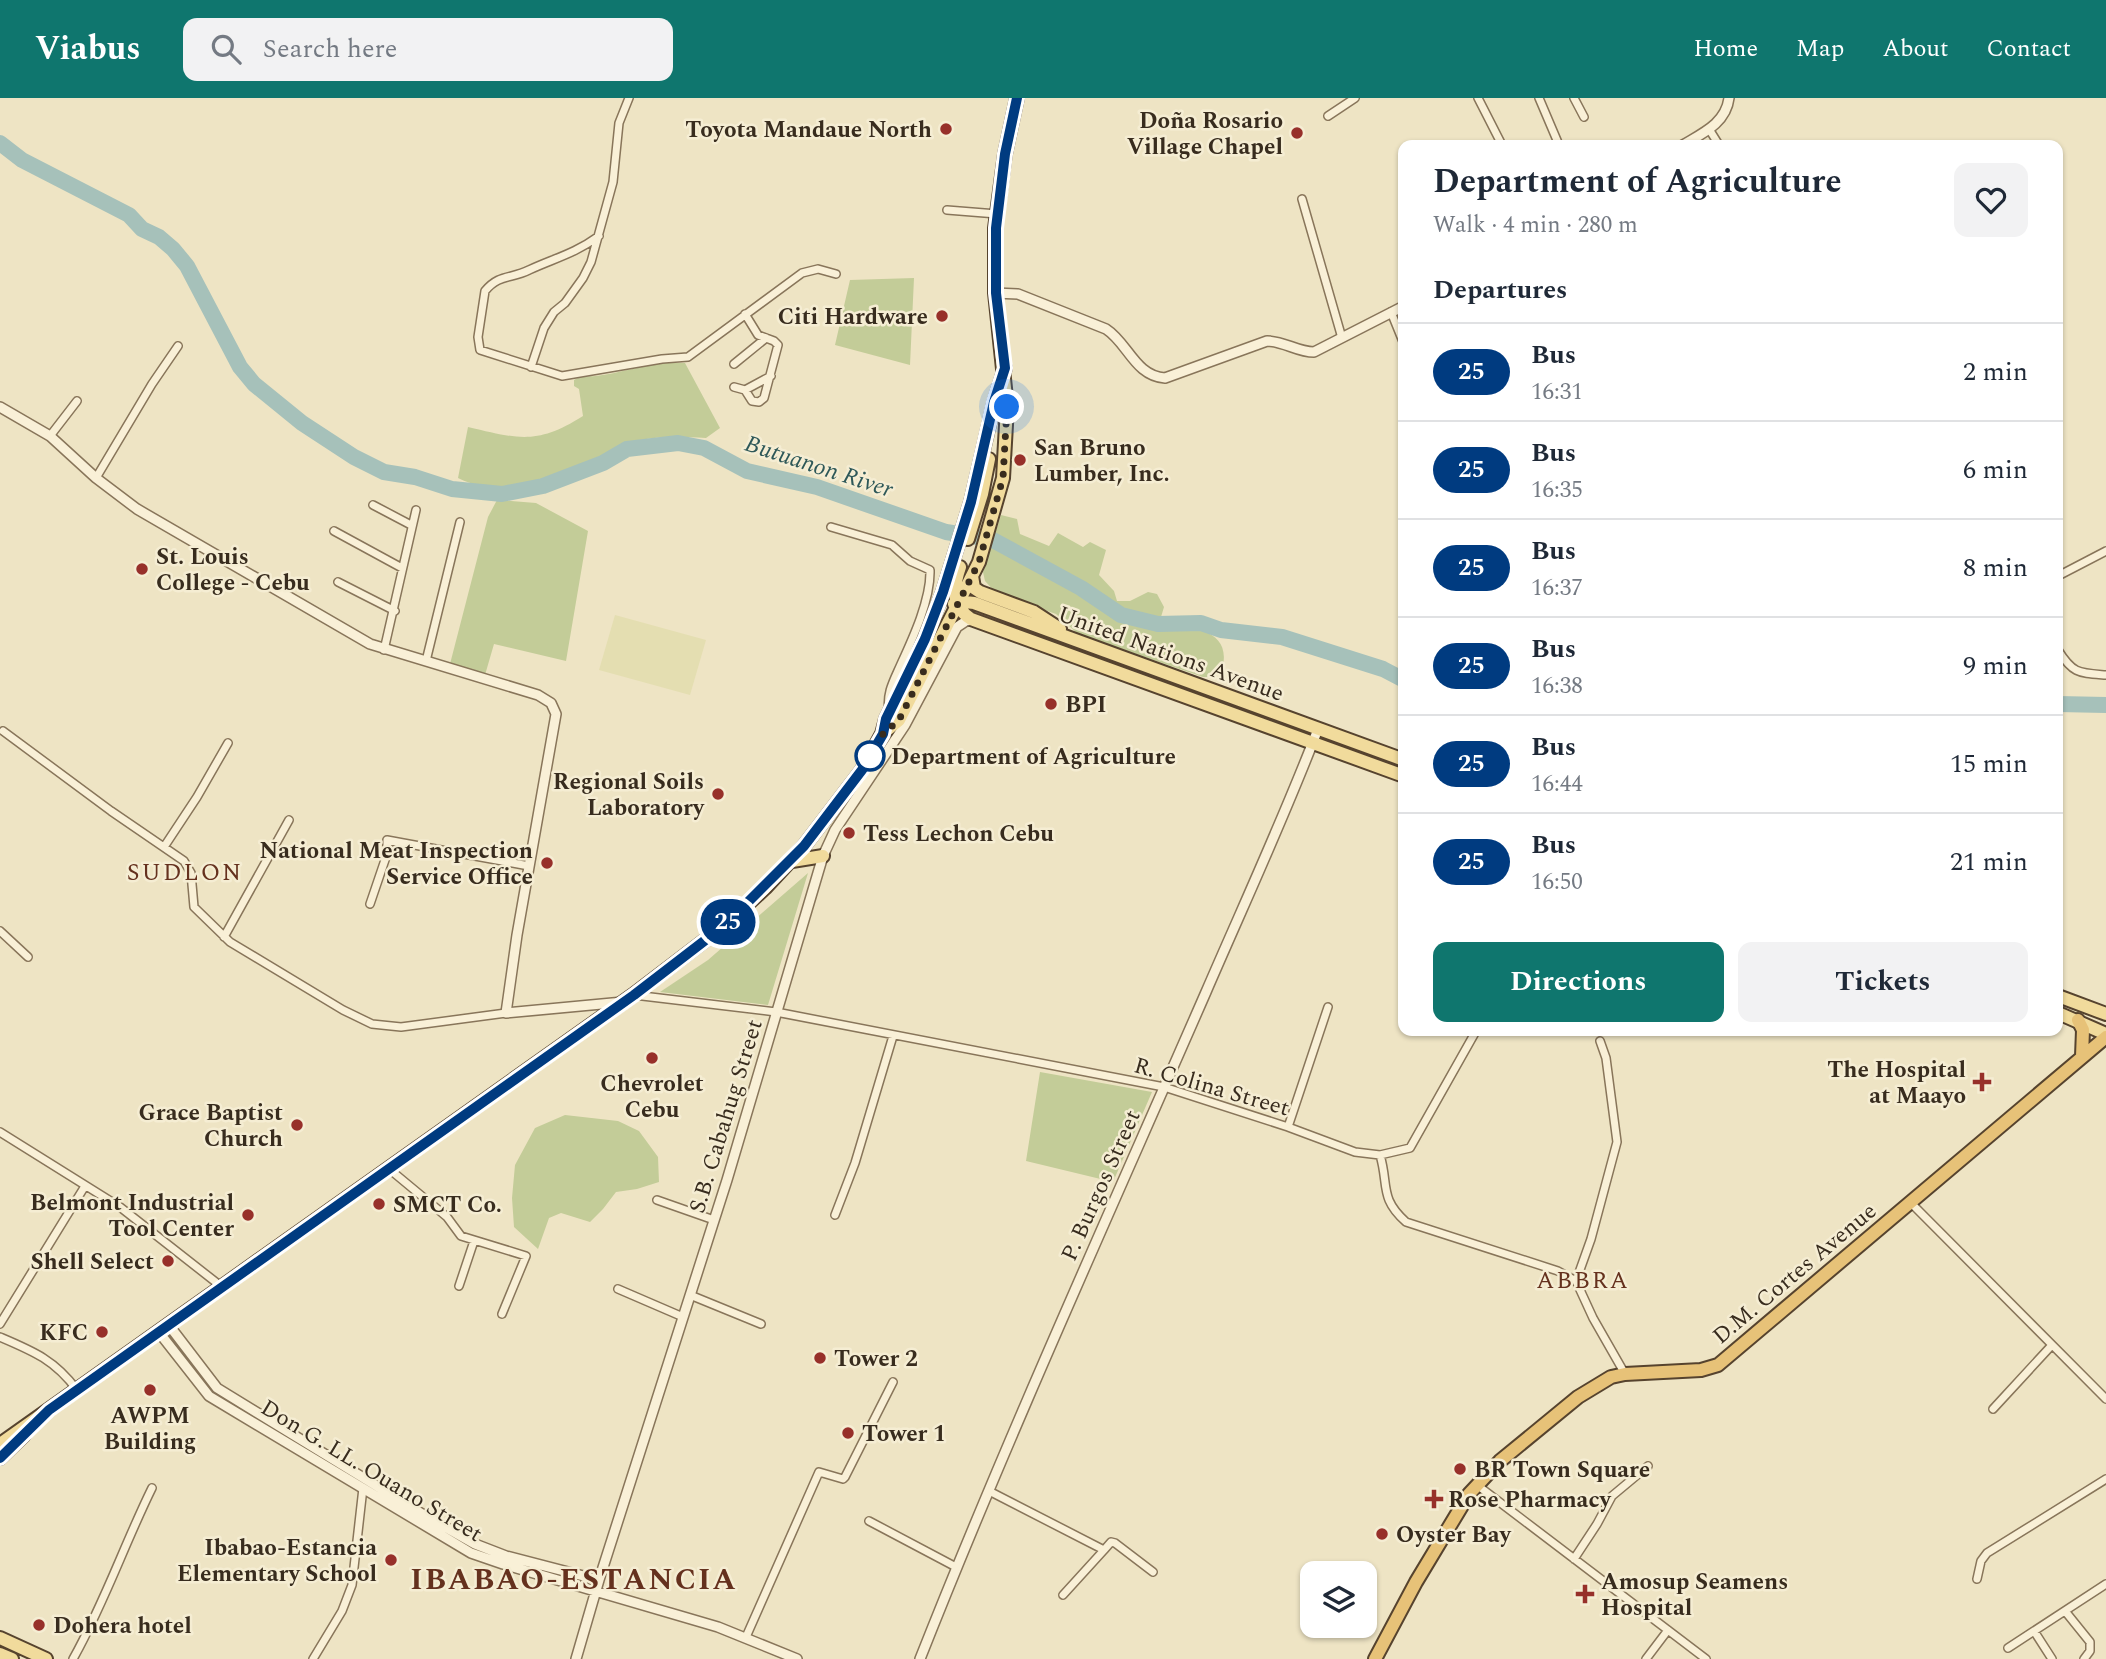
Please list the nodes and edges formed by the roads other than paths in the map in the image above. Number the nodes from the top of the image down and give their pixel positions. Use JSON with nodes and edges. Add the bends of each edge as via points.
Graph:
{"nodes":[{"id":1,"x":629,"y":98,"type":"edge"},
{"id":2,"x":1017,"y":98,"type":"edge"},
{"id":3,"x":1356,"y":98,"type":"edge"},
{"id":4,"x":1479,"y":98,"type":"edge"},
{"id":5,"x":1539,"y":98,"type":"edge"},
{"id":6,"x":1574,"y":98,"type":"edge"},
{"id":7,"x":1729,"y":98,"type":"edge"},
{"id":8,"x":1328,"y":116,"type":"dead end"},
{"id":9,"x":1584,"y":117,"type":"dead end"},
{"id":10,"x":1709,"y":129,"type":"junction"},
{"id":11,"x":1500,"y":140,"type":"edge"},
{"id":12,"x":1557,"y":140,"type":"edge"},
{"id":13,"x":1691,"y":140,"type":"edge"},
{"id":14,"x":1716,"y":140,"type":"edge"},
{"id":15,"x":1302,"y":199,"type":"dead end"},
{"id":16,"x":947,"y":210,"type":"dead end"},
{"id":17,"x":997,"y":214,"type":"junction"},
{"id":18,"x":599,"y":236,"type":"junction"},
{"id":19,"x":836,"y":274,"type":"dead end"},
{"id":20,"x":996,"y":293,"type":"junction"},
{"id":21,"x":1398,"y":309,"type":"edge"},
{"id":22,"x":1391,"y":313,"type":"junction"},
{"id":23,"x":745,"y":314,"type":"junction"},
{"id":24,"x":1398,"y":330,"type":"edge"},
{"id":25,"x":766,"y":338,"type":"junction"},
{"id":26,"x":1342,"y":338,"type":"junction"},
{"id":27,"x":178,"y":346,"type":"dead end"},
{"id":28,"x":734,"y":364,"type":"dead end"},
{"id":29,"x":531,"y":367,"type":"junction"},
{"id":30,"x":1005,"y":368,"type":"junction"},
{"id":31,"x":771,"y":375,"type":"junction"},
{"id":32,"x":734,"y":387,"type":"dead end"},
{"id":33,"x":744,"y":390,"type":"junction"},
{"id":34,"x":77,"y":401,"type":"dead end"},
{"id":35,"x":0,"y":407,"type":"edge"},
{"id":36,"x":50,"y":436,"type":"junction"},
{"id":37,"x":96,"y":478,"type":"junction"},
{"id":38,"x":373,"y":505,"type":"dead end"},
{"id":39,"x":416,"y":510,"type":"dead end"},
{"id":40,"x":460,"y":522,"type":"dead end"},
{"id":41,"x":411,"y":525,"type":"junction"},
{"id":42,"x":831,"y":527,"type":"dead end"},
{"id":43,"x":334,"y":531,"type":"dead end"},
{"id":44,"x":2106,"y":551,"type":"edge"},
{"id":45,"x":959,"y":555,"type":"junction"},
{"id":46,"x":402,"y":568,"type":"junction"},
{"id":47,"x":2063,"y":573,"type":"edge"},
{"id":48,"x":972,"y":576,"type":"junction"},
{"id":49,"x":338,"y":582,"type":"dead end"},
{"id":50,"x":957,"y":603,"type":"junction"},
{"id":51,"x":395,"y":611,"type":"junction"},
{"id":52,"x":975,"y":620,"type":"junction"},
{"id":53,"x":930,"y":625,"type":"junction"},
{"id":54,"x":1078,"y":641,"type":"junction"},
{"id":55,"x":384,"y":650,"type":"junction"},
{"id":56,"x":2063,"y":658,"type":"edge"},
{"id":57,"x":426,"y":661,"type":"junction"},
{"id":58,"x":2106,"y":675,"type":"edge"},
{"id":59,"x":889,"y":712,"type":"junction"},
{"id":60,"x":1318,"y":729,"type":"junction"},
{"id":61,"x":3,"y":731,"type":"dead end"},
{"id":62,"x":883,"y":734,"type":"junction"},
{"id":63,"x":228,"y":743,"type":"dead end"},
{"id":64,"x":1313,"y":743,"type":"junction"},
{"id":65,"x":1398,"y":758,"type":"edge"},
{"id":66,"x":1398,"y":774,"type":"edge"},
{"id":67,"x":289,"y":820,"type":"dead end"},
{"id":68,"x":164,"y":847,"type":"junction"},
{"id":69,"x":823,"y":856,"type":"junction"},
{"id":70,"x":792,"y":861,"type":"junction"},
{"id":71,"x":529,"y":866,"type":"junction"},
{"id":72,"x":370,"y":904,"type":"dead end"},
{"id":73,"x":0,"y":931,"type":"edge"},
{"id":74,"x":224,"y":937,"type":"junction"},
{"id":75,"x":28,"y":957,"type":"dead end"},
{"id":76,"x":629,"y":998,"type":"junction"},
{"id":77,"x":2063,"y":998,"type":"edge"},
{"id":78,"x":1328,"y":1007,"type":"dead end"},
{"id":79,"x":776,"y":1012,"type":"junction"},
{"id":80,"x":506,"y":1013,"type":"junction"},
{"id":81,"x":2106,"y":1014,"type":"edge"},
{"id":82,"x":2063,"y":1015,"type":"edge"},
{"id":83,"x":2078,"y":1020,"type":"junction"},
{"id":84,"x":2106,"y":1035,"type":"edge"},
{"id":85,"x":893,"y":1036,"type":"junction"},
{"id":86,"x":1473,"y":1036,"type":"edge"},
{"id":87,"x":1600,"y":1041,"type":"dead end"},
{"id":88,"x":2106,"y":1042,"type":"edge"},
{"id":89,"x":2082,"y":1056,"type":"junction"},
{"id":90,"x":1164,"y":1087,"type":"junction"},
{"id":91,"x":1288,"y":1127,"type":"junction"},
{"id":92,"x":0,"y":1132,"type":"edge"},
{"id":93,"x":1381,"y":1155,"type":"junction"},
{"id":94,"x":388,"y":1168,"type":"junction"},
{"id":95,"x":85,"y":1186,"type":"junction"},
{"id":96,"x":657,"y":1200,"type":"dead end"},
{"id":97,"x":1910,"y":1202,"type":"junction"},
{"id":98,"x":835,"y":1215,"type":"dead end"},
{"id":99,"x":714,"y":1220,"type":"junction"},
{"id":100,"x":474,"y":1241,"type":"junction"},
{"id":101,"x":1576,"y":1281,"type":"junction"},
{"id":102,"x":459,"y":1286,"type":"dead end"},
{"id":103,"x":222,"y":1288,"type":"junction"},
{"id":104,"x":618,"y":1289,"type":"dead end"},
{"id":105,"x":690,"y":1295,"type":"junction"},
{"id":106,"x":502,"y":1314,"type":"dead end"},
{"id":107,"x":683,"y":1317,"type":"junction"},
{"id":108,"x":0,"y":1324,"type":"edge"},
{"id":109,"x":761,"y":1324,"type":"dead end"},
{"id":110,"x":163,"y":1327,"type":"junction"},
{"id":111,"x":0,"y":1337,"type":"edge"},
{"id":112,"x":2052,"y":1345,"type":"junction"},
{"id":113,"x":1625,"y":1374,"type":"junction"},
{"id":114,"x":893,"y":1382,"type":"dead end"},
{"id":115,"x":77,"y":1390,"type":"junction"},
{"id":116,"x":2106,"y":1399,"type":"edge"},
{"id":117,"x":1993,"y":1409,"type":"dead end"},
{"id":118,"x":49,"y":1410,"type":"junction"},
{"id":119,"x":0,"y":1436,"type":"edge"},
{"id":120,"x":0,"y":1444,"type":"edge"},
{"id":121,"x":299,"y":1444,"type":"junction"},
{"id":122,"x":0,"y":1458,"type":"edge"},
{"id":123,"x":1648,"y":1466,"type":"dead end"},
{"id":124,"x":2106,"y":1479,"type":"edge"},
{"id":125,"x":1476,"y":1484,"type":"junction"},
{"id":126,"x":152,"y":1488,"type":"dead end"},
{"id":127,"x":363,"y":1488,"type":"junction"},
{"id":128,"x":989,"y":1491,"type":"junction"},
{"id":129,"x":402,"y":1507,"type":"junction"},
{"id":130,"x":869,"y":1521,"type":"dead end"},
{"id":131,"x":1104,"y":1550,"type":"junction"},
{"id":132,"x":1574,"y":1559,"type":"junction"},
{"id":133,"x":505,"y":1560,"type":"junction"},
{"id":134,"x":956,"y":1567,"type":"junction"},
{"id":135,"x":1153,"y":1572,"type":"dead end"},
{"id":136,"x":1977,"y":1579,"type":"dead end"},
{"id":137,"x":599,"y":1580,"type":"junction"},
{"id":138,"x":2106,"y":1584,"type":"edge"},
{"id":139,"x":596,"y":1592,"type":"junction"},
{"id":140,"x":1063,"y":1595,"type":"dead end"},
{"id":141,"x":2065,"y":1611,"type":"junction"},
{"id":142,"x":1668,"y":1630,"type":"junction"},
{"id":143,"x":2034,"y":1631,"type":"junction"},
{"id":144,"x":747,"y":1637,"type":"junction"},
{"id":145,"x":0,"y":1638,"type":"edge"},
{"id":146,"x":2008,"y":1648,"type":"dead end"},
{"id":147,"x":0,"y":1654,"type":"edge"},
{"id":148,"x":12,"y":1659,"type":"edge"},
{"id":149,"x":46,"y":1659,"type":"edge"},
{"id":150,"x":73,"y":1659,"type":"edge"},
{"id":151,"x":313,"y":1659,"type":"edge"},
{"id":152,"x":576,"y":1659,"type":"edge"},
{"id":153,"x":797,"y":1659,"type":"edge"},
{"id":154,"x":920,"y":1659,"type":"edge"},
{"id":155,"x":1375,"y":1659,"type":"edge"},
{"id":156,"x":1646,"y":1659,"type":"edge"},
{"id":157,"x":1706,"y":1659,"type":"edge"},
{"id":158,"x":2052,"y":1659,"type":"edge"},
{"id":159,"x":2084,"y":1659,"type":"edge"}],
"edges":[{"from":1,"to":18,"type":"street","via":[[619,123],[613,182]]},
{"from":2,"to":17,"type":"main road"},
{"from":3,"to":8,"type":"street"},
{"from":4,"to":11,"type":"street"},
{"from":5,"to":12,"type":"street"},
{"from":6,"to":9,"type":"street"},
{"from":7,"to":10,"type":"street","via":[[1723,118]]},
{"from":10,"to":13,"type":"street"},
{"from":10,"to":14,"type":"street"},
{"from":15,"to":26,"type":"street"},
{"from":16,"to":17,"type":"street"},
{"from":17,"to":20,"type":"main road"},
{"from":18,"to":29,"type":"street","via":[[583,278],[544,328]]},
{"from":18,"to":29,"type":"street","via":[[572,254],[501,277],[485,291],[480,351]]},
{"from":19,"to":23,"type":"street","via":[[818,269],[802,273]]},
{"from":20,"to":26,"type":"street","via":[[1018,294],[1105,329],[1155,377],[1165,378],[1267,341],[1314,352]]},
{"from":20,"to":30,"type":"main road"},
{"from":21,"to":22,"type":"street"},
{"from":22,"to":24,"type":"street"},
{"from":22,"to":26,"type":"street"},
{"from":23,"to":25,"type":"street","via":[[758,335]]},
{"from":23,"to":29,"type":"street","via":[[688,357],[562,376]]},
{"from":25,"to":28,"type":"street"},
{"from":25,"to":31,"type":"street","via":[[778,345]]},
{"from":27,"to":37,"type":"street"},
{"from":30,"to":45,"type":"main road","via":[[994,402],[989,455]]},
{"from":30,"to":48,"type":"main road","via":[[1003,478]]},
{"from":31,"to":33,"type":"street"},
{"from":31,"to":33,"type":"street","via":[[759,402],[752,401]]},
{"from":32,"to":33,"type":"street"},
{"from":34,"to":36,"type":"street"},
{"from":35,"to":36,"type":"street"},
{"from":36,"to":37,"type":"street"},
{"from":37,"to":55,"type":"street","via":[[137,509]]},
{"from":38,"to":41,"type":"street"},
{"from":39,"to":41,"type":"street"},
{"from":40,"to":57,"type":"street"},
{"from":41,"to":46,"type":"street"},
{"from":42,"to":59,"type":"street","via":[[892,545],[930,570],[917,628],[888,694]]},
{"from":43,"to":46,"type":"street"},
{"from":44,"to":47,"type":"street"},
{"from":45,"to":50,"type":"main road"},
{"from":45,"to":53,"type":"main road"},
{"from":46,"to":51,"type":"street"},
{"from":48,"to":50,"type":"main road"},
{"from":48,"to":54,"type":"main road","via":[[976,590],[1034,612]]},
{"from":49,"to":51,"type":"street"},
{"from":50,"to":52,"type":"main road"},
{"from":50,"to":53,"type":"main road"},
{"from":50,"to":54,"type":"main road","name":"United Nations Avenue","via":[[971,602]]},
{"from":50,"to":62,"type":"main road","via":[[899,720]]},
{"from":51,"to":55,"type":"street"},
{"from":52,"to":64,"type":"main road","name":"United Nations Avenue"},
{"from":52,"to":69,"type":"street","name":"S.B. Cabahug Street","via":[[957,627],[905,724],[835,830]]},
{"from":53,"to":59,"type":"main road"},
{"from":54,"to":60,"type":"main road","name":"United Nations Avenue"},
{"from":55,"to":57,"type":"street"},
{"from":56,"to":58,"type":"street","via":[[2079,673]]},
{"from":57,"to":71,"type":"street","via":[[538,695],[554,707]]},
{"from":59,"to":62,"type":"main road"},
{"from":60,"to":64,"type":"street","name":"P. Burgos Street"},
{"from":60,"to":65,"type":"main road","name":"United Nations Avenue"},
{"from":61,"to":68,"type":"street"},
{"from":62,"to":70,"type":"main road","via":[[855,782]]},
{"from":63,"to":68,"type":"street"},
{"from":64,"to":66,"type":"main road","name":"United Nations Avenue"},
{"from":64,"to":90,"type":"street","name":"P. Burgos Street"},
{"from":67,"to":74,"type":"street"},
{"from":68,"to":74,"type":"street","via":[[184,861],[191,873],[194,907]]},
{"from":69,"to":70,"type":"main road"},
{"from":69,"to":79,"type":"street","name":"S.B. Cabahug Street"},
{"from":70,"to":76,"type":"main road","via":[[725,925]]},
{"from":71,"to":72,"type":"street","via":[[387,840],[387,854]]},
{"from":71,"to":80,"type":"street"},
{"from":73,"to":75,"type":"street"},
{"from":74,"to":80,"type":"street","via":[[372,1024],[401,1027]]},
{"from":76,"to":79,"type":"street","name":"R. Colina Street"},
{"from":76,"to":80,"type":"street"},
{"from":76,"to":94,"type":"main road"},
{"from":77,"to":81,"type":"main road"},
{"from":78,"to":91,"type":"street"},
{"from":79,"to":85,"type":"street","name":"R. Colina Street"},
{"from":79,"to":99,"type":"street","name":"S.B. Cabahug Street"},
{"from":82,"to":83,"type":"main road"},
{"from":83,"to":84,"type":"main road"},
{"from":83,"to":89,"type":"highway","via":[[2083,1030]]},
{"from":84,"to":89,"type":"highway","name":"D.M. Cortes Avenue"},
{"from":85,"to":90,"type":"street","name":"R. Colina Street"},
{"from":85,"to":98,"type":"street"},
{"from":86,"to":93,"type":"street","via":[[1410,1148]]},
{"from":87,"to":101,"type":"street","via":[[1617,1142]]},
{"from":88,"to":89,"type":"highway"},
{"from":89,"to":97,"type":"highway","name":"D.M. Cortes Avenue"},
{"from":90,"to":91,"type":"street","name":"R. Colina Street"},
{"from":90,"to":128,"type":"street","name":"P. Burgos Street"},
{"from":91,"to":93,"type":"street","name":"R. Colina Street","via":[[1345,1150]]},
{"from":92,"to":95,"type":"street"},
{"from":93,"to":101,"type":"street","via":[[1393,1211],[1406,1222],[1558,1271]]},
{"from":94,"to":100,"type":"street","via":[[447,1217],[461,1236]]},
{"from":94,"to":103,"type":"main road"},
{"from":95,"to":103,"type":"street","via":[[121,1207]]},
{"from":95,"to":108,"type":"street"},
{"from":96,"to":99,"type":"street"},
{"from":97,"to":112,"type":"street"},
{"from":97,"to":113,"type":"highway","name":"D.M. Cortes Avenue","via":[[1718,1364],[1701,1370]]},
{"from":99,"to":105,"type":"street","name":"S.B. Cabahug Street"},
{"from":100,"to":102,"type":"street"},
{"from":100,"to":106,"type":"street","via":[[526,1256]]},
{"from":101,"to":113,"type":"street"},
{"from":103,"to":110,"type":"main road"},
{"from":104,"to":107,"type":"street"},
{"from":105,"to":107,"type":"street","name":"S.B. Cabahug Street"},
{"from":105,"to":109,"type":"street"},
{"from":107,"to":137,"type":"street","name":"S.B. Cabahug Street"},
{"from":110,"to":115,"type":"main road"},
{"from":110,"to":121,"type":"street","name":"Don G. LL. Ouano Street","via":[[216,1388]]},
{"from":111,"to":115,"type":"street","via":[[58,1367]]},
{"from":112,"to":116,"type":"street"},
{"from":112,"to":117,"type":"street"},
{"from":113,"to":125,"type":"highway","name":"D.M. Cortes Avenue","via":[[1606,1379],[1578,1397]]},
{"from":114,"to":144,"type":"street","via":[[845,1478],[819,1472]]},
{"from":115,"to":118,"type":"main road"},
{"from":118,"to":119,"type":"main road"},
{"from":118,"to":120,"type":"main road"},
{"from":118,"to":122,"type":"main road"},
{"from":121,"to":127,"type":"street","name":"Don G. LL. Ouano Street"},
{"from":121,"to":129,"type":"street","name":"Don G. LL. Ouano Street"},
{"from":123,"to":132,"type":"street","via":[[1612,1496]]},
{"from":124,"to":136,"type":"street","via":[[1987,1553]]},
{"from":125,"to":132,"type":"street"},
{"from":125,"to":155,"type":"highway","name":"D.M. Cortes Avenue"},
{"from":126,"to":150,"type":"street"},
{"from":127,"to":129,"type":"street","name":"Don G. LL. Ouano Street"},
{"from":127,"to":151,"type":"street","via":[[352,1585]]},
{"from":128,"to":131,"type":"street"},
{"from":128,"to":134,"type":"street","name":"P. Burgos Street"},
{"from":129,"to":133,"type":"street","name":"Don G. LL. Ouano Street"},
{"from":130,"to":134,"type":"street"},
{"from":131,"to":135,"type":"street","via":[[1115,1542]]},
{"from":131,"to":140,"type":"street"},
{"from":132,"to":142,"type":"street"},
{"from":133,"to":137,"type":"street","name":"Don G. LL. Ouano Street"},
{"from":133,"to":139,"type":"street","name":"Don G. LL. Ouano Street"},
{"from":134,"to":154,"type":"street","name":"P. Burgos Street"},
{"from":137,"to":139,"type":"street","name":"S.B. Cabahug Street"},
{"from":138,"to":141,"type":"street"},
{"from":139,"to":144,"type":"street","name":"Don G. LL. Ouano Street"},
{"from":139,"to":152,"type":"street","name":"S.B. Cabahug Street"},
{"from":141,"to":143,"type":"street"},
{"from":141,"to":159,"type":"street","via":[[2090,1642]]},
{"from":142,"to":156,"type":"street"},
{"from":142,"to":157,"type":"street"},
{"from":143,"to":146,"type":"street"},
{"from":143,"to":158,"type":"street"},
{"from":144,"to":153,"type":"street","name":"Don G. LL. Ouano Street"},
{"from":145,"to":149,"type":"main road"},
{"from":147,"to":148,"type":"main road"}]}
